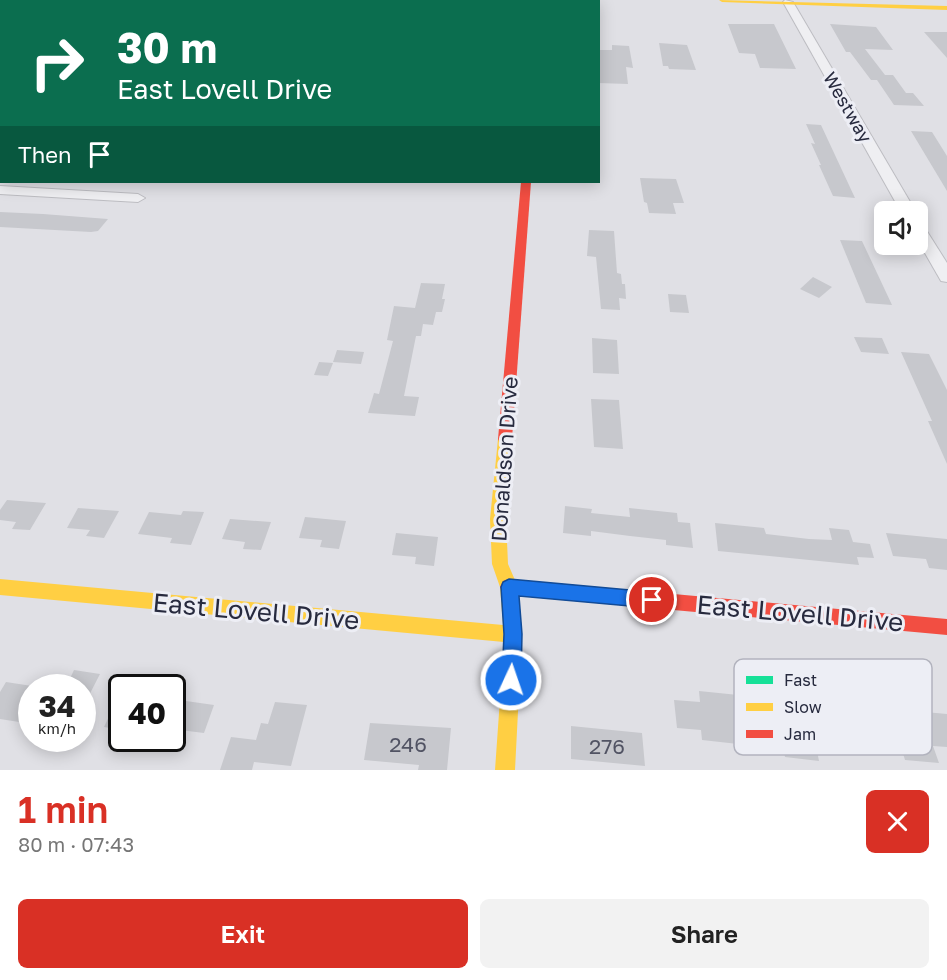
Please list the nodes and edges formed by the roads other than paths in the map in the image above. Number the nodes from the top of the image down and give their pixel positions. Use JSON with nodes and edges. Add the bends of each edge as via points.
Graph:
{"nodes":[{"id":1,"x":722,"y":0,"type":"edge"},
{"id":2,"x":788,"y":2,"type":"junction"},
{"id":3,"x":947,"y":8,"type":"edge"},
{"id":4,"x":131,"y":183,"type":"edge"},
{"id":5,"x":526,"y":183,"type":"edge"},
{"id":6,"x":0,"y":190,"type":"edge"},
{"id":7,"x":120,"y":197,"type":"junction"},
{"id":8,"x":138,"y":198,"type":"dead end"},
{"id":9,"x":903,"y":201,"type":"edge"},
{"id":10,"x":928,"y":245,"type":"edge"},
{"id":11,"x":947,"y":277,"type":"edge"},
{"id":12,"x":0,"y":587,"type":"edge"},
{"id":13,"x":509,"y":587,"type":"junction"},
{"id":14,"x":947,"y":627,"type":"edge"},
{"id":15,"x":513,"y":634,"type":"junction"},
{"id":16,"x":505,"y":770,"type":"edge"}],
"edges":[{"from":1,"to":2,"type":"street"},
{"from":2,"to":3,"type":"street"},
{"from":2,"to":9,"type":"street","name":"Westway"},
{"from":4,"to":7,"type":"street"},
{"from":5,"to":13,"type":"street","name":"Donaldson Drive","via":[[498,519],[500,564]]},
{"from":6,"to":7,"type":"street"},
{"from":7,"to":8,"type":"street"},
{"from":10,"to":11,"type":"street"},
{"from":12,"to":15,"type":"street","name":"East Lovell Drive"},
{"from":13,"to":14,"type":"street","name":"East Lovell Drive"},
{"from":13,"to":15,"type":"street","name":"Donaldson Drive"},
{"from":15,"to":16,"type":"street","name":"Donaldson Drive"}]}
